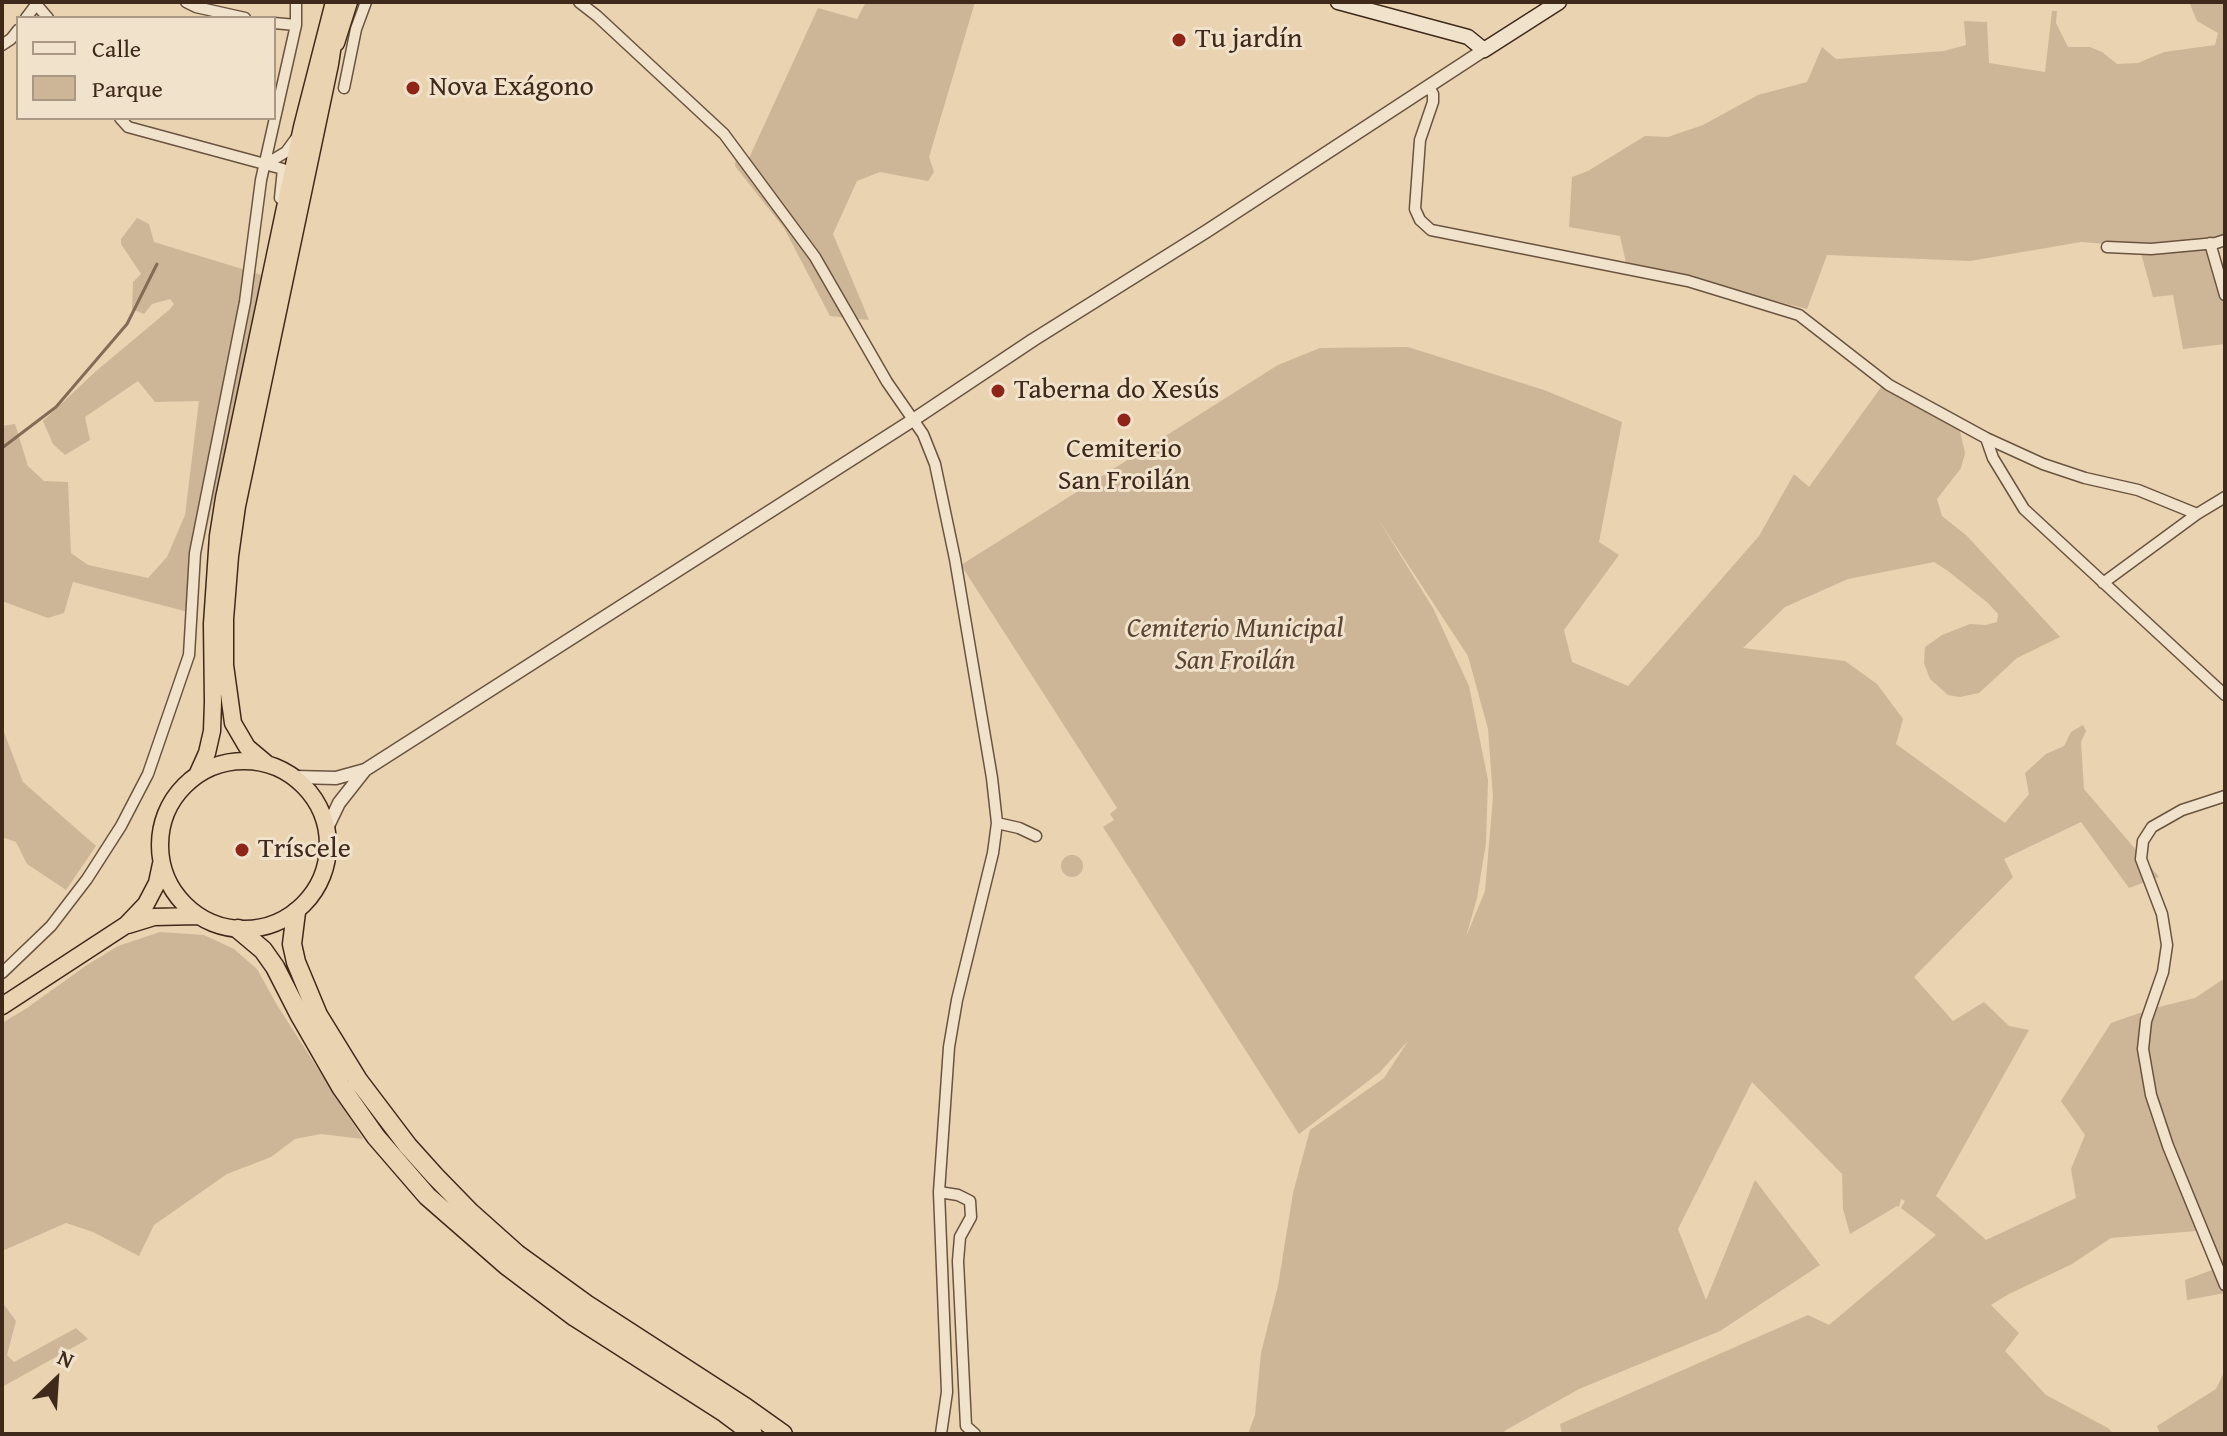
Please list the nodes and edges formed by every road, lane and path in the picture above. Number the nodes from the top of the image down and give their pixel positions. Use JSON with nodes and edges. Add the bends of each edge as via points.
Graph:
{"nodes":[{"id":1,"x":186,"y":2,"type":"edge"},
{"id":2,"x":296,"y":2,"type":"edge"},
{"id":3,"x":327,"y":2,"type":"edge"},
{"id":4,"x":336,"y":2,"type":"edge"},
{"id":5,"x":349,"y":2,"type":"edge"},
{"id":6,"x":366,"y":2,"type":"edge"},
{"id":7,"x":579,"y":2,"type":"edge"},
{"id":8,"x":1338,"y":2,"type":"edge"},
{"id":9,"x":1559,"y":2,"type":"edge"},
{"id":10,"x":236,"y":16,"type":"edge"},
{"id":11,"x":276,"y":23,"type":"edge"},
{"id":12,"x":296,"y":25,"type":"junction"},
{"id":13,"x":1484,"y":50,"type":"junction"},
{"id":14,"x":324,"y":62,"type":"junction"},
{"id":15,"x":1429,"y":87,"type":"junction"},
{"id":16,"x":344,"y":88,"type":"dead end"},
{"id":17,"x":276,"y":118,"type":"edge"},
{"id":18,"x":122,"y":120,"type":"edge"},
{"id":19,"x":275,"y":120,"type":"edge"},
{"id":20,"x":302,"y":127,"type":"junction"},
{"id":21,"x":266,"y":164,"type":"junction"},
{"id":22,"x":282,"y":224,"type":"junction"},
{"id":23,"x":2225,"y":240,"type":"edge"},
{"id":24,"x":2210,"y":243,"type":"junction"},
{"id":25,"x":2107,"y":247,"type":"dead end"},
{"id":26,"x":2225,"y":295,"type":"edge"},
{"id":27,"x":913,"y":420,"type":"junction"},
{"id":28,"x":1986,"y":438,"type":"junction"},
{"id":29,"x":2225,"y":497,"type":"edge"},
{"id":30,"x":2197,"y":514,"type":"junction"},
{"id":31,"x":2103,"y":583,"type":"junction"},
{"id":32,"x":2225,"y":695,"type":"edge"},
{"id":33,"x":266,"y":763,"type":"junction"},
{"id":34,"x":365,"y":770,"type":"junction"},
{"id":35,"x":198,"y":773,"type":"junction"},
{"id":36,"x":295,"y":777,"type":"junction"},
{"id":37,"x":2225,"y":796,"type":"edge"},
{"id":38,"x":997,"y":823,"type":"junction"},
{"id":39,"x":327,"y":828,"type":"junction"},
{"id":40,"x":1036,"y":836,"type":"dead end"},
{"id":41,"x":161,"y":864,"type":"junction"},
{"id":42,"x":296,"y":912,"type":"junction"},
{"id":43,"x":197,"y":916,"type":"junction"},
{"id":44,"x":126,"y":925,"type":"junction"},
{"id":45,"x":238,"y":929,"type":"junction"},
{"id":46,"x":2,"y":973,"type":"edge"},
{"id":47,"x":2,"y":1006,"type":"edge"},
{"id":48,"x":939,"y":1192,"type":"junction"},
{"id":49,"x":2225,"y":1285,"type":"edge"},
{"id":50,"x":753,"y":1434,"type":"edge"},
{"id":51,"x":783,"y":1434,"type":"edge"},
{"id":52,"x":941,"y":1434,"type":"edge"},
{"id":53,"x":975,"y":1434,"type":"edge"}],
"edges":[{"from":1,"to":10,"type":"street"},
{"from":2,"to":12,"type":"street"},
{"from":3,"to":14,"type":"highway"},
{"from":4,"to":14,"type":"highway"},
{"from":5,"to":14,"type":"highway"},
{"from":6,"to":16,"type":"street"},
{"from":7,"to":27,"type":"street","via":[[724,134],[815,257]]},
{"from":8,"to":13,"type":"main road","via":[[1468,37]]},
{"from":9,"to":13,"type":"main road"},
{"from":11,"to":12,"type":"street"},
{"from":12,"to":17,"type":"street"},
{"from":13,"to":15,"type":"street"},
{"from":14,"to":20,"type":"highway"},
{"from":14,"to":33,"type":"highway","via":[[230,556],[225,665],[233,723],[247,747]]},
{"from":15,"to":27,"type":"street"},
{"from":15,"to":28,"type":"street","via":[[1433,102],[1420,140],[1415,209],[1431,230],[1688,281],[1799,315],[1889,385]]},
{"from":18,"to":21,"type":"street","via":[[128,127]]},
{"from":19,"to":21,"type":"street"},
{"from":20,"to":21,"type":"street","via":[[286,152]]},
{"from":20,"to":22,"type":"highway"},
{"from":21,"to":22,"type":"street","via":[[283,169]]},
{"from":21,"to":46,"type":"street","via":[[245,302],[195,553],[189,655],[172,708],[148,774],[121,826],[51,926]]},
{"from":22,"to":35,"type":"highway","via":[[220,523],[212,624],[212,731]]},
{"from":23,"to":24,"type":"street"},
{"from":24,"to":25,"type":"street"},
{"from":24,"to":26,"type":"street"},
{"from":27,"to":34,"type":"street"},
{"from":27,"to":38,"type":"street","via":[[935,464],[955,559]]},
{"from":28,"to":30,"type":"street","via":[[2043,464],[2138,490]]},
{"from":28,"to":31,"type":"street","via":[[2024,509]]},
{"from":29,"to":30,"type":"street"},
{"from":30,"to":31,"type":"street"},
{"from":31,"to":32,"type":"street"},
{"from":33,"to":35,"type":"highway","via":[[220,763]]},
{"from":33,"to":36,"type":"highway"},
{"from":34,"to":36,"type":"street","via":[[336,778]]},
{"from":34,"to":39,"type":"street"},
{"from":35,"to":41,"type":"highway","via":[[165,813],[159,838]]},
{"from":36,"to":39,"type":"highway","via":[[315,800]]},
{"from":37,"to":49,"type":"street","via":[[2152,827],[2141,859],[2162,914],[2167,945],[2144,1035],[2151,1095]]},
{"from":38,"to":40,"type":"street"},
{"from":38,"to":48,"type":"street","via":[[949,1047]]},
{"from":39,"to":42,"type":"highway","via":[[323,875]]},
{"from":41,"to":43,"type":"highway","via":[[181,902]]},
{"from":41,"to":44,"type":"highway","via":[[146,904]]},
{"from":42,"to":45,"type":"highway","via":[[258,928]]},
{"from":42,"to":51,"type":"highway","via":[[292,944],[318,1015],[358,1080],[435,1176],[517,1254]]},
{"from":43,"to":44,"type":"highway","via":[[154,917]]},
{"from":43,"to":45,"type":"highway"},
{"from":44,"to":47,"type":"highway"},
{"from":45,"to":50,"type":"highway","via":[[263,950],[341,1087],[427,1196],[575,1317]]},
{"from":48,"to":52,"type":"street","via":[[947,1392]]},
{"from":48,"to":53,"type":"street","via":[[970,1201],[971,1217],[960,1237],[958,1261],[966,1426]]}]}
